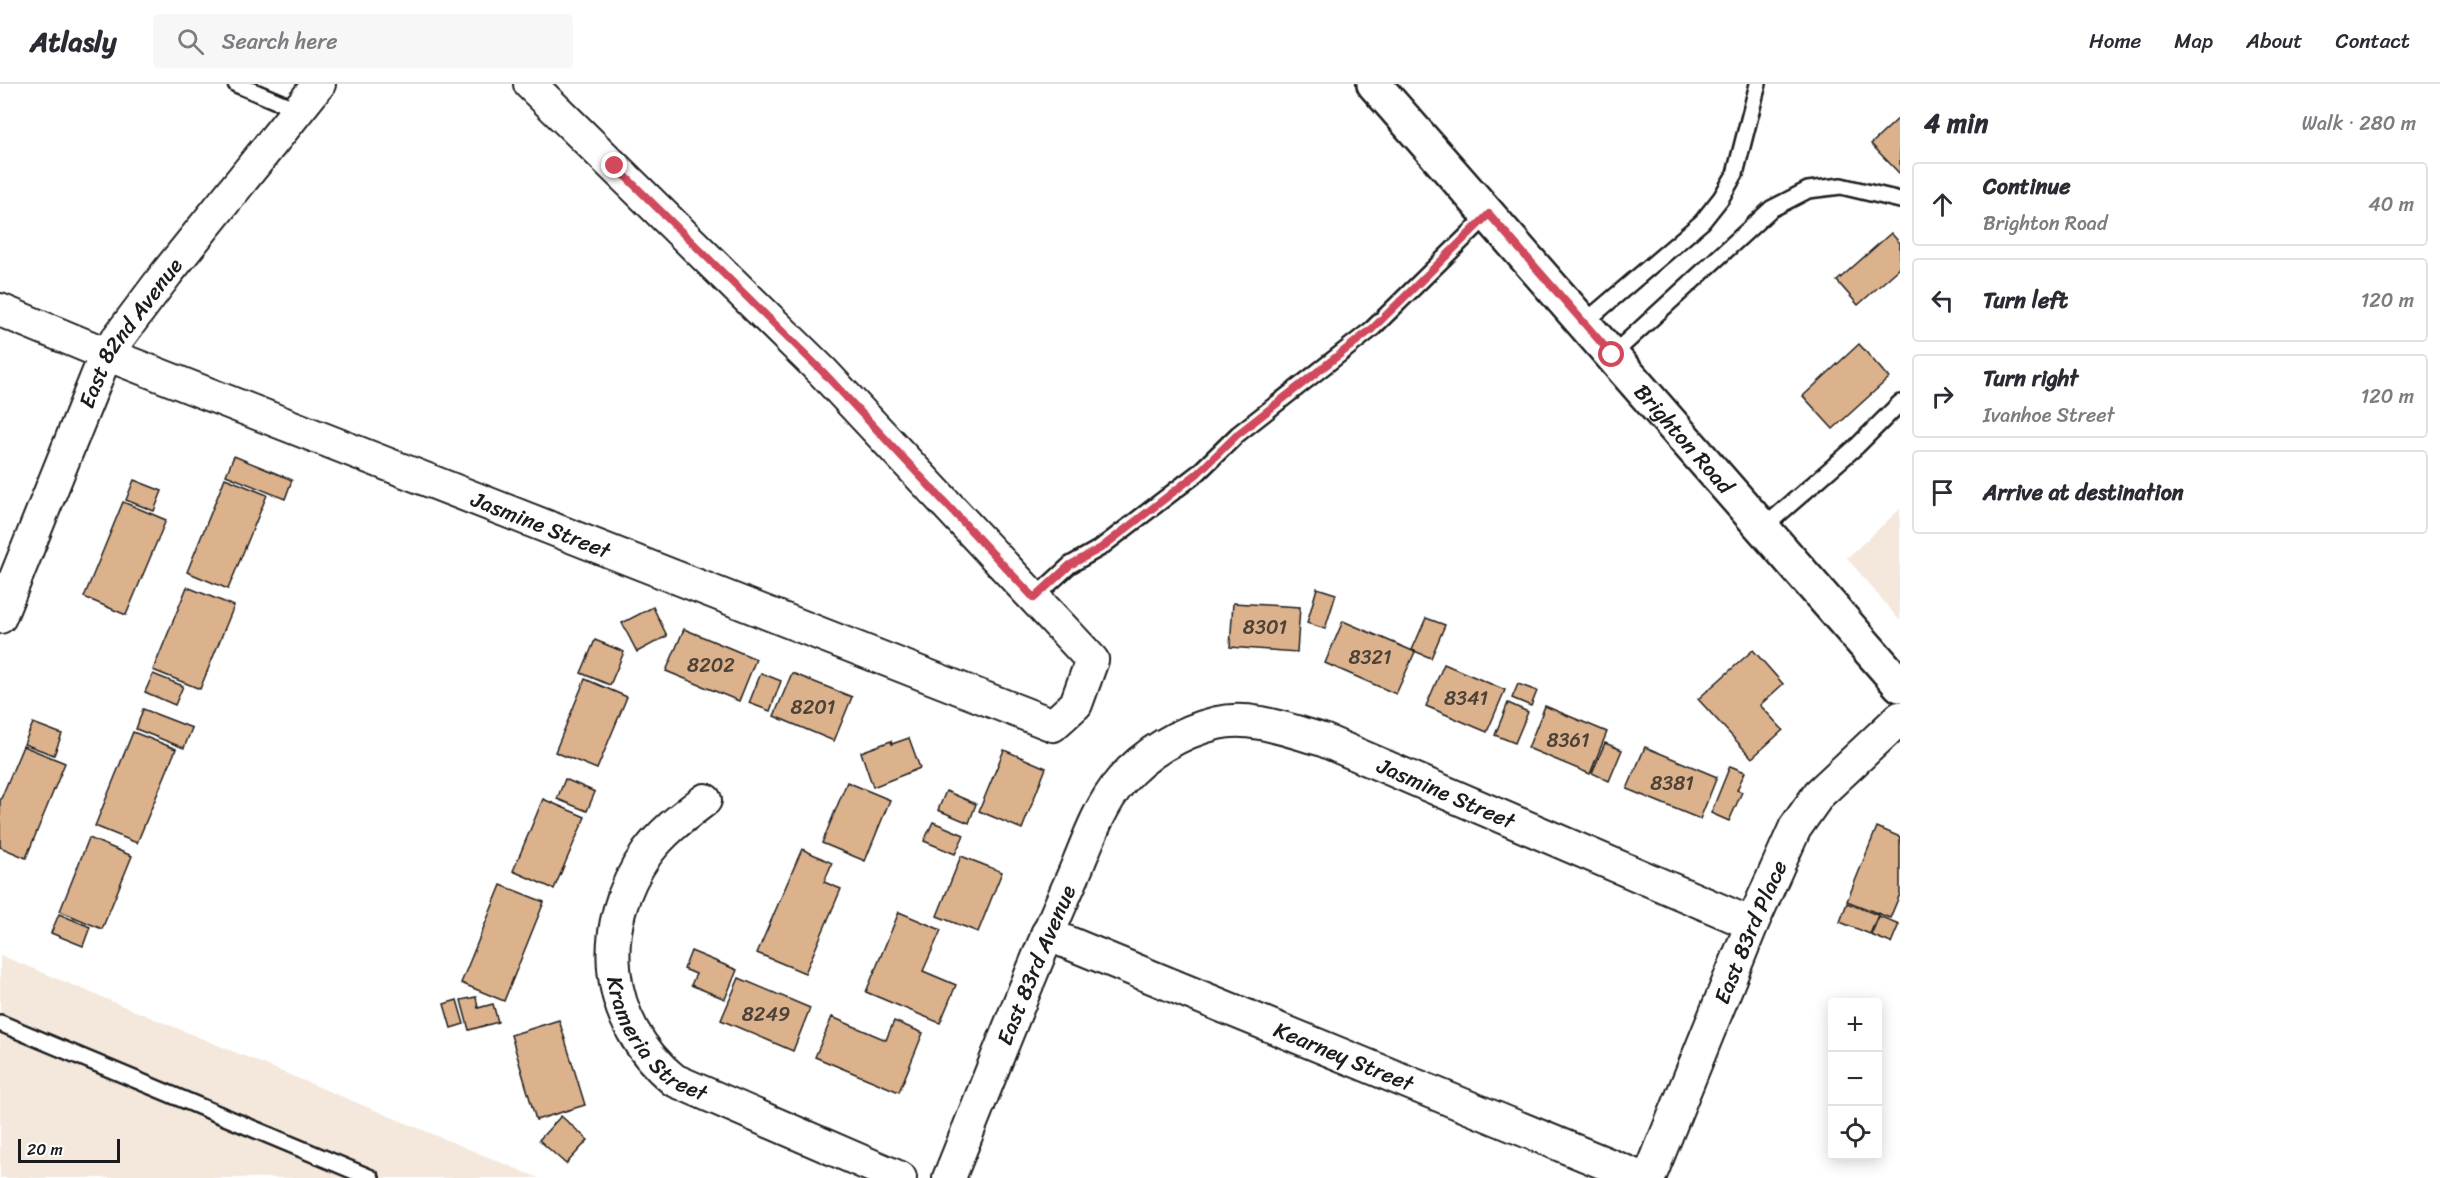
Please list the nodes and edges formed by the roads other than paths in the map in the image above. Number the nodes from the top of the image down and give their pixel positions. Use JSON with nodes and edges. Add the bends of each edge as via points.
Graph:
{"nodes":[{"id":1,"x":236,"y":84,"type":"edge"},
{"id":2,"x":319,"y":84,"type":"edge"},
{"id":3,"x":530,"y":84,"type":"edge"},
{"id":4,"x":1374,"y":84,"type":"edge"},
{"id":5,"x":1758,"y":84,"type":"edge"},
{"id":6,"x":298,"y":110,"type":"junction"},
{"id":7,"x":1900,"y":200,"type":"edge"},
{"id":8,"x":1489,"y":214,"type":"junction"},
{"id":9,"x":0,"y":310,"type":"edge"},
{"id":10,"x":1584,"y":323,"type":"junction"},
{"id":11,"x":106,"y":354,"type":"junction"},
{"id":12,"x":1612,"y":355,"type":"junction"},
{"id":13,"x":1900,"y":403,"type":"edge"},
{"id":14,"x":1763,"y":528,"type":"junction"},
{"id":15,"x":1034,"y":598,"type":"junction"},
{"id":16,"x":0,"y":617,"type":"edge"},
{"id":17,"x":1900,"y":686,"type":"edge"},
{"id":18,"x":1900,"y":718,"type":"edge"},
{"id":19,"x":1139,"y":764,"type":"joint"},
{"id":20,"x":705,"y":800,"type":"dead end"},
{"id":21,"x":1752,"y":924,"type":"junction"},
{"id":22,"x":1047,"y":934,"type":"junction"},
{"id":23,"x":0,"y":1023,"type":"edge"},
{"id":24,"x":371,"y":1178,"type":"edge"},
{"id":25,"x":900,"y":1178,"type":"edge"},
{"id":26,"x":949,"y":1178,"type":"edge"},
{"id":27,"x":1641,"y":1178,"type":"edge"},
{"id":28,"x":1648,"y":1178,"type":"edge"}],
"edges":[{"from":1,"to":6,"type":"lane"},
{"from":2,"to":6,"type":"street","name":"East 82nd Avenue"},
{"from":3,"to":15,"type":"street","via":[[823,372]]},
{"from":4,"to":8,"type":"street","name":"Brighton Road"},
{"from":5,"to":10,"type":"lane","via":[[1734,174],[1721,198],[1702,222]]},
{"from":6,"to":11,"type":"street","name":"East 82nd Avenue"},
{"from":7,"to":12,"type":"lane","via":[[1841,186],[1808,190],[1771,209]]},
{"from":8,"to":10,"type":"street","name":"Brighton Road"},
{"from":8,"to":15,"type":"lane","via":[[1372,329],[1238,434],[1198,473],[1101,548],[1070,565]]},
{"from":9,"to":11,"type":"street","name":"Jasmine Street"},
{"from":10,"to":12,"type":"street","name":"Brighton Road"},
{"from":11,"to":15,"type":"street","name":"Jasmine Street","via":[[1053,725],[1076,704],[1092,660]]},
{"from":11,"to":16,"type":"street","name":"East 82nd Avenue"},
{"from":12,"to":14,"type":"street","name":"Brighton Road"},
{"from":13,"to":14,"type":"lane"},
{"from":14,"to":17,"type":"street","name":"Brighton Road"},
{"from":18,"to":21,"type":"street","name":"East 83rd Place","via":[[1819,794],[1795,828]]},
{"from":19,"to":21,"type":"street","name":"Jasmine Street","via":[[1154,750],[1187,732],[1218,723],[1253,722],[1323,740]]},
{"from":19,"to":22,"type":"street","name":"East 83rd Avenue","via":[[1106,803]]},
{"from":20,"to":25,"type":"street","name":"Krameria Street","via":[[674,823],[647,853],[620,906],[613,941],[613,969],[619,1002],[637,1039],[658,1067],[674,1080]]},
{"from":21,"to":28,"type":"street","name":"East 83rd Place"},
{"from":22,"to":26,"type":"street","name":"East 83rd Avenue"},
{"from":22,"to":27,"type":"street","name":"Kearney Street"},
{"from":23,"to":24,"type":"lane"}]}
